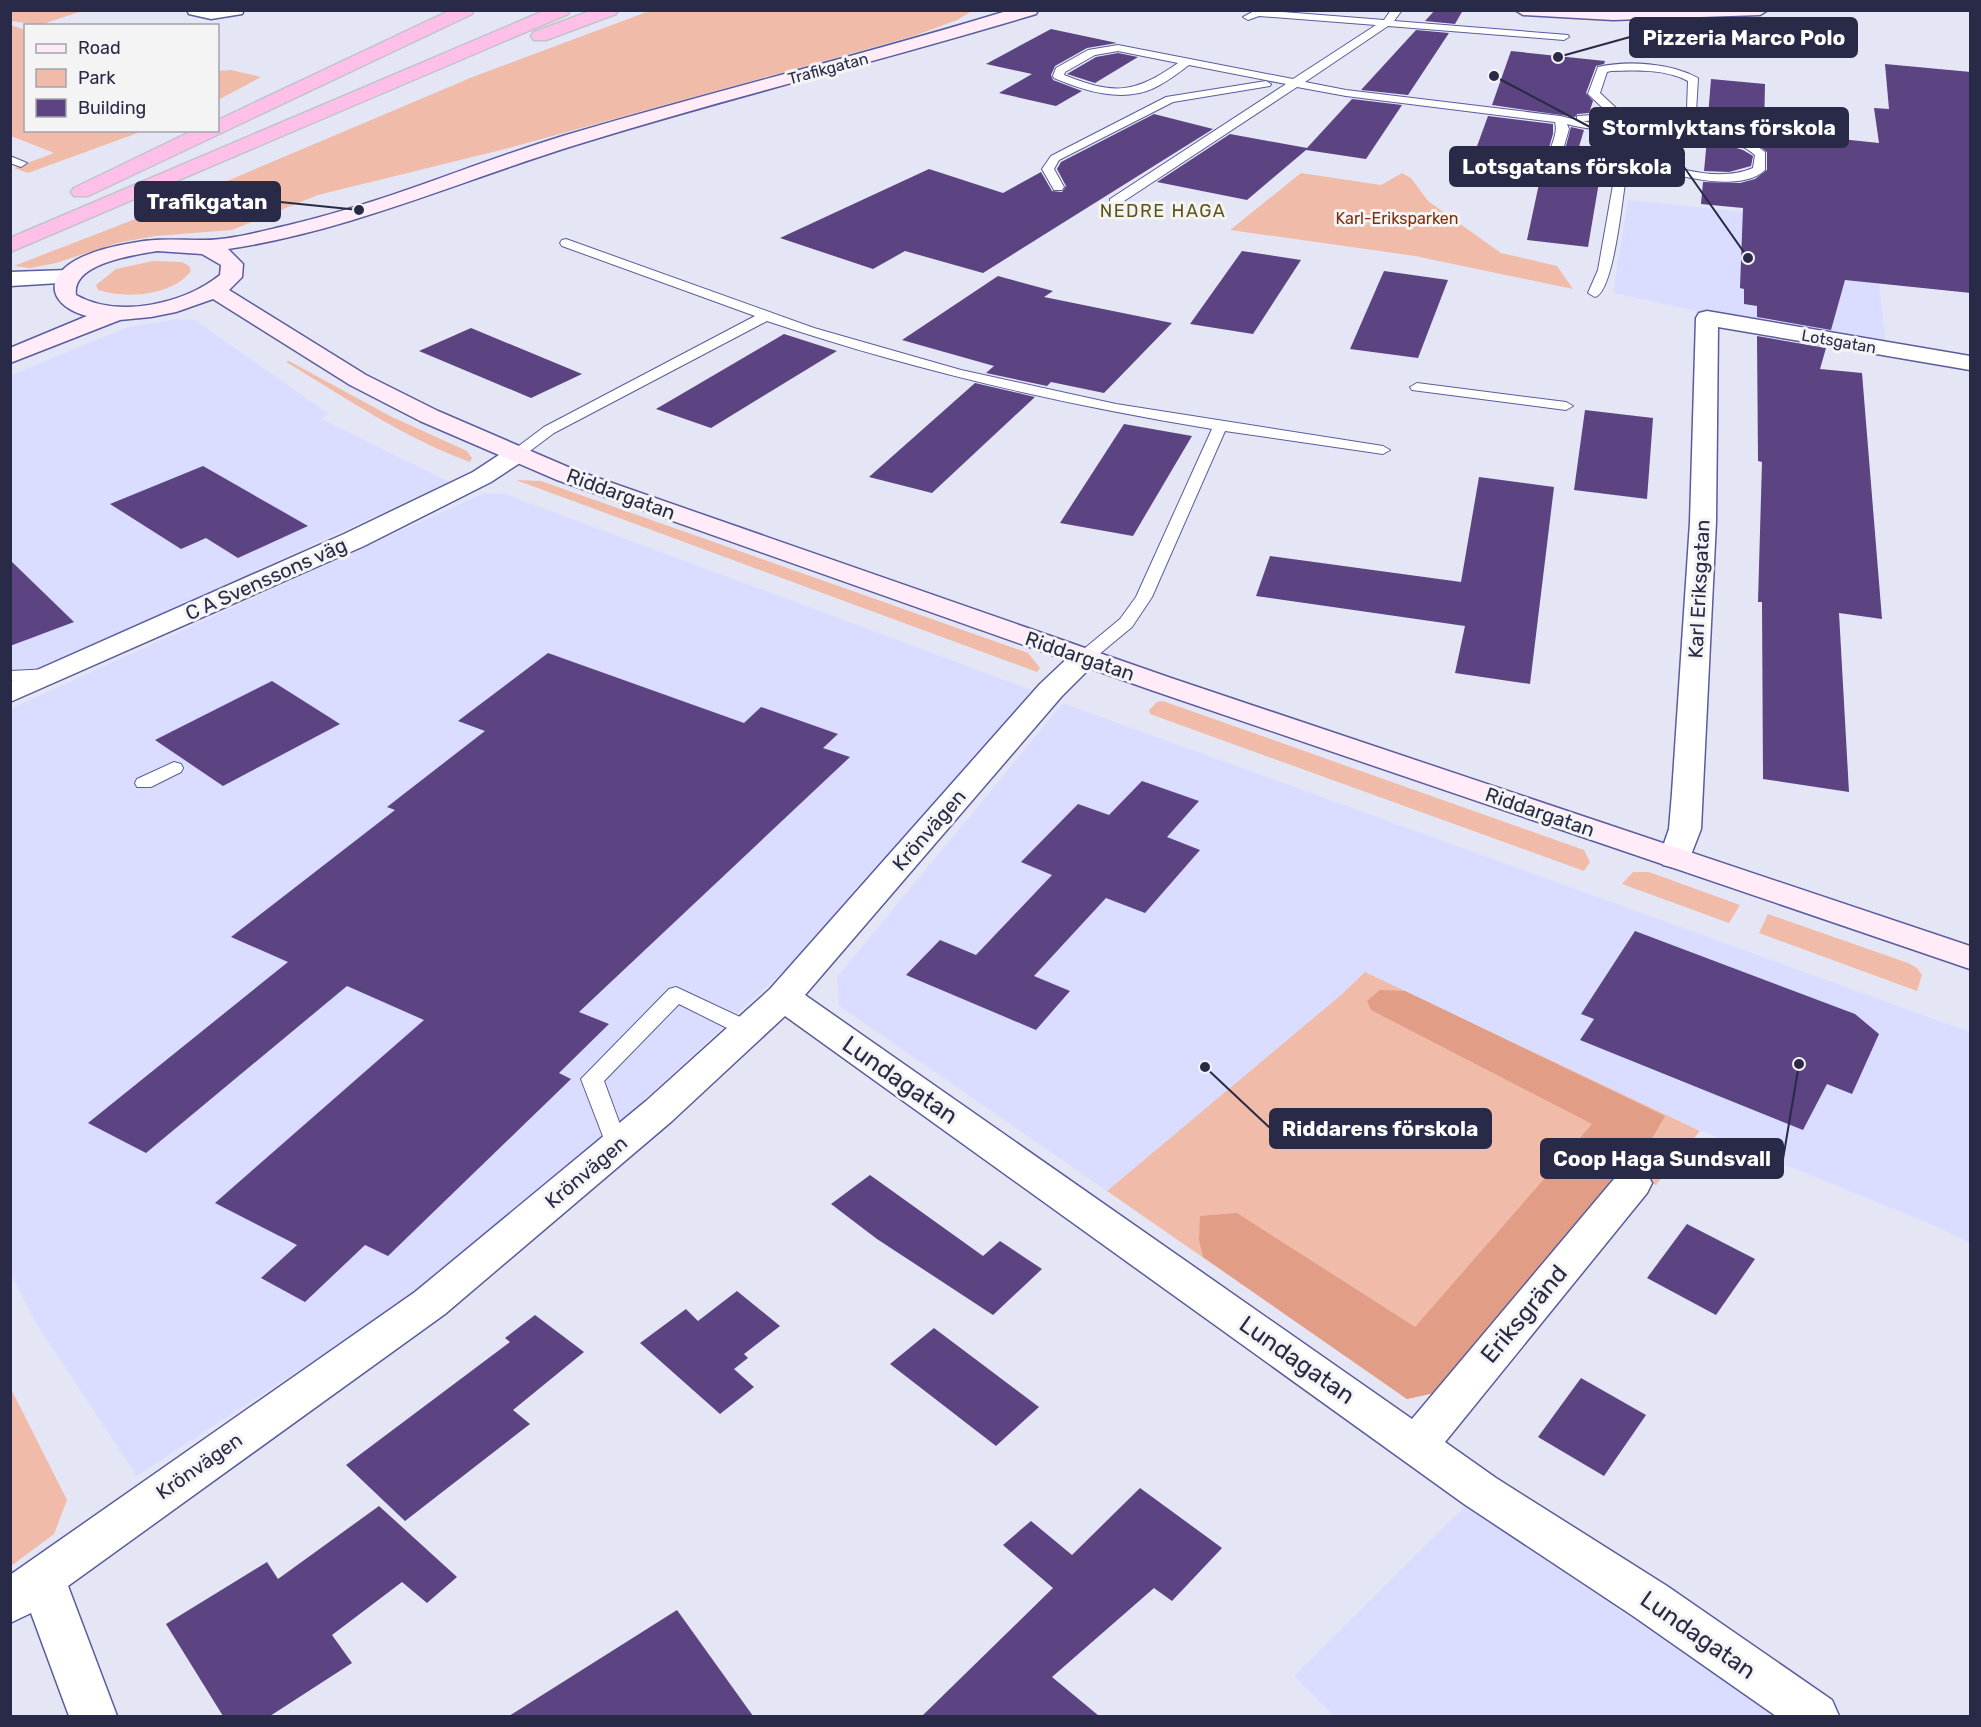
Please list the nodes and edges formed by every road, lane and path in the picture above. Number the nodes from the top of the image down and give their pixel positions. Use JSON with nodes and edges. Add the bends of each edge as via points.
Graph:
{"nodes":[{"id":1,"x":195,"y":10,"type":"edge"},
{"id":2,"x":236,"y":10,"type":"edge"},
{"id":3,"x":466,"y":10,"type":"edge"},
{"id":4,"x":515,"y":10,"type":"edge"},
{"id":5,"x":562,"y":10,"type":"edge"},
{"id":6,"x":610,"y":10,"type":"edge"},
{"id":7,"x":1030,"y":10,"type":"edge"},
{"id":8,"x":1397,"y":10,"type":"edge"},
{"id":9,"x":1523,"y":10,"type":"edge"},
{"id":10,"x":1760,"y":10,"type":"edge"},
{"id":11,"x":1003,"y":15,"type":"edge"},
{"id":12,"x":1248,"y":17,"type":"dead end"},
{"id":13,"x":1388,"y":22,"type":"junction"},
{"id":14,"x":1564,"y":38,"type":"dead end"},
{"id":15,"x":1187,"y":62,"type":"junction"},
{"id":16,"x":1295,"y":83,"type":"junction"},
{"id":17,"x":341,"y":106,"type":"junction"},
{"id":18,"x":1613,"y":111,"type":"junction"},
{"id":19,"x":1560,"y":119,"type":"junction"},
{"id":20,"x":219,"y":128,"type":"edge"},
{"id":21,"x":207,"y":132,"type":"edge"},
{"id":22,"x":1639,"y":133,"type":"junction"},
{"id":23,"x":1059,"y":187,"type":"dead end"},
{"id":24,"x":81,"y":192,"type":"junction"},
{"id":25,"x":61,"y":201,"type":"dead end"},
{"id":26,"x":1114,"y":202,"type":"dead end"},
{"id":27,"x":312,"y":226,"type":"junction"},
{"id":28,"x":566,"y":243,"type":"dead end"},
{"id":29,"x":10,"y":246,"type":"edge"},
{"id":30,"x":200,"y":247,"type":"junction"},
{"id":31,"x":232,"y":264,"type":"junction"},
{"id":32,"x":16,"y":284,"type":"edge"},
{"id":33,"x":68,"y":291,"type":"junction"},
{"id":34,"x":216,"y":291,"type":"junction"},
{"id":35,"x":1595,"y":293,"type":"dead end"},
{"id":36,"x":120,"y":313,"type":"junction"},
{"id":37,"x":766,"y":316,"type":"junction"},
{"id":38,"x":1707,"y":318,"type":"joint"},
{"id":39,"x":10,"y":350,"type":"edge"},
{"id":40,"x":10,"y":356,"type":"edge"},
{"id":41,"x":1971,"y":363,"type":"edge"},
{"id":42,"x":1417,"y":387,"type":"dead end"},
{"id":43,"x":1566,"y":406,"type":"dead end"},
{"id":44,"x":1220,"y":426,"type":"junction"},
{"id":45,"x":1383,"y":450,"type":"dead end"},
{"id":46,"x":517,"y":454,"type":"junction"},
{"id":47,"x":1085,"y":657,"type":"junction"},
{"id":48,"x":53,"y":674,"type":"junction"},
{"id":49,"x":10,"y":676,"type":"edge"},
{"id":50,"x":10,"y":693,"type":"edge"},
{"id":51,"x":174,"y":768,"type":"dead end"},
{"id":52,"x":144,"y":783,"type":"dead end"},
{"id":53,"x":1675,"y":858,"type":"junction"},
{"id":54,"x":1971,"y":958,"type":"edge"},
{"id":55,"x":783,"y":997,"type":"junction"},
{"id":56,"x":747,"y":1029,"type":"junction"},
{"id":57,"x":617,"y":1146,"type":"junction"},
{"id":58,"x":1633,"y":1183,"type":"dead end"},
{"id":59,"x":1416,"y":1445,"type":"junction"},
{"id":60,"x":26,"y":1590,"type":"edge"},
{"id":61,"x":93,"y":1716,"type":"edge"},
{"id":62,"x":1815,"y":1716,"type":"edge"}],
"edges":[{"from":1,"to":2,"type":"street","via":[[211,14]]},
{"from":3,"to":20,"type":"highway"},
{"from":4,"to":24,"type":"highway"},
{"from":5,"to":17,"type":"highway"},
{"from":6,"to":17,"type":"highway"},
{"from":7,"to":11,"type":"street","name":"Trafikgatan"},
{"from":8,"to":13,"type":"lane"},
{"from":9,"to":10,"type":"street","via":[[1613,15]]},
{"from":11,"to":27,"type":"street","name":"Trafikgatan","via":[[569,141]]},
{"from":12,"to":13,"type":"lane","via":[[1258,13]]},
{"from":13,"to":14,"type":"lane"},
{"from":13,"to":16,"type":"lane"},
{"from":15,"to":15,"type":"lane","via":[[1104,48],[1060,70],[1058,76],[1130,92],[1143,89]]},
{"from":15,"to":16,"type":"lane"},
{"from":16,"to":19,"type":"lane","via":[[1346,93]]},
{"from":16,"to":23,"type":"lane","via":[[1256,84],[1170,99],[1153,106],[1055,158],[1048,169]]},
{"from":16,"to":26,"type":"lane"},
{"from":17,"to":29,"type":"highway"},
{"from":18,"to":18,"type":"lane","via":[[1594,94],[1602,69],[1674,72],[1694,80],[1692,110],[1683,116]]},
{"from":18,"to":19,"type":"lane","via":[[1596,118]]},
{"from":19,"to":22,"type":"lane"},
{"from":19,"to":35,"type":"lane","via":[[1563,129],[1553,170],[1619,183],[1604,270]]},
{"from":21,"to":24,"type":"highway"},
{"from":22,"to":22,"type":"lane","via":[[1652,140],[1647,163],[1667,171],[1727,178],[1749,176],[1759,170],[1761,154],[1754,145],[1733,138]]},
{"from":24,"to":25,"type":"highway"},
{"from":27,"to":30,"type":"street","name":"Trafikgatan"},
{"from":27,"to":31,"type":"street","name":"Trafikgatan"},
{"from":28,"to":37,"type":"lane"},
{"from":30,"to":31,"type":"street","via":[[217,252]]},
{"from":30,"to":33,"type":"street","via":[[133,248],[91,262]]},
{"from":31,"to":34,"type":"street","via":[[231,277]]},
{"from":32,"to":33,"type":"street"},
{"from":33,"to":36,"type":"street","via":[[97,310]]},
{"from":33,"to":39,"type":"street","via":[[40,328]]},
{"from":34,"to":36,"type":"street","via":[[173,307]]},
{"from":34,"to":46,"type":"street","name":"Riddargatan","via":[[358,380]]},
{"from":36,"to":40,"type":"street","via":[[77,326]]},
{"from":37,"to":44,"type":"lane","via":[[956,374],[1114,409]]},
{"from":37,"to":46,"type":"lane","via":[[549,430]]},
{"from":38,"to":41,"type":"street","name":"Lotsgatan"},
{"from":38,"to":53,"type":"street","name":"Karl Eriksgatan","via":[[1703,522],[1689,781],[1685,829]]},
{"from":42,"to":43,"type":"lane"},
{"from":44,"to":45,"type":"lane"},
{"from":44,"to":47,"type":"lane","via":[[1144,597],[1126,623]]},
{"from":46,"to":47,"type":"street","name":"Riddargatan","via":[[566,475]]},
{"from":46,"to":48,"type":"street","name":"C A Svenssons väg","via":[[482,477],[354,540]]},
{"from":47,"to":53,"type":"street","name":"Riddargatan"},
{"from":47,"to":55,"type":"street","name":"Krönvägen","via":[[1051,690]]},
{"from":48,"to":49,"type":"lane"},
{"from":48,"to":50,"type":"street","name":"C A Svenssons väg"},
{"from":51,"to":52,"type":"lane"},
{"from":53,"to":54,"type":"street","name":"Riddargatan"},
{"from":55,"to":56,"type":"street","name":"Krönvägen"},
{"from":55,"to":59,"type":"street","name":"Lundagatan"},
{"from":56,"to":57,"type":"street","name":"Krönvägen"},
{"from":56,"to":57,"type":"lane","via":[[676,994],[592,1079]]},
{"from":57,"to":60,"type":"street","name":"Krönvägen","via":[[430,1303]]},
{"from":58,"to":59,"type":"street","name":"Eriksgränd"},
{"from":59,"to":62,"type":"street","name":"Lundagatan","via":[[1480,1491],[1650,1600]]},
{"from":60,"to":61,"type":"street"}]}
